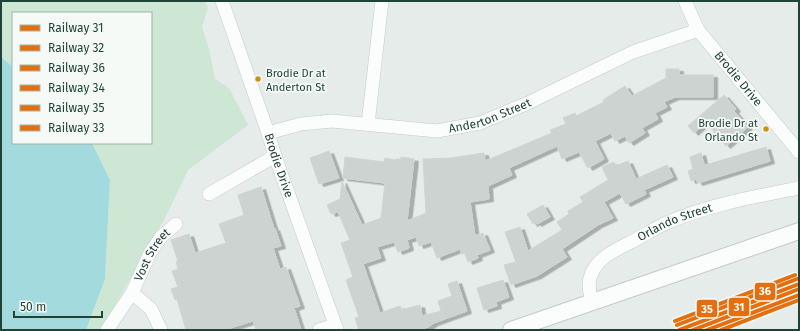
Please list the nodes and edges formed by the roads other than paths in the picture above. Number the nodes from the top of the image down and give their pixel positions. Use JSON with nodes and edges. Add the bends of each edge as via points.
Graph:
{"nodes":[{"id":1,"x":222,"y":1,"type":"edge"},
{"id":2,"x":382,"y":1,"type":"edge"},
{"id":3,"x":685,"y":1,"type":"edge"},
{"id":4,"x":698,"y":30,"type":"junction"},
{"id":5,"x":368,"y":124,"type":"junction"},
{"id":6,"x":268,"y":133,"type":"junction"},
{"id":7,"x":799,"y":152,"type":"edge"},
{"id":8,"x":275,"y":156,"type":"junction"},
{"id":9,"x":799,"y":188,"type":"edge"},
{"id":10,"x":209,"y":194,"type":"dead end"},
{"id":11,"x":176,"y":224,"type":"dead end"},
{"id":12,"x":799,"y":231,"type":"edge"},
{"id":13,"x":132,"y":293,"type":"junction"},
{"id":14,"x":592,"y":302,"type":"junction"},
{"id":15,"x":336,"y":327,"type":"edge"},
{"id":16,"x":107,"y":330,"type":"edge"},
{"id":17,"x":161,"y":330,"type":"edge"},
{"id":18,"x":319,"y":330,"type":"edge"},
{"id":19,"x":511,"y":330,"type":"edge"}],
"edges":[{"from":1,"to":6,"type":"street","name":"Brodie Drive"},
{"from":2,"to":5,"type":"street"},
{"from":3,"to":4,"type":"street","name":"Brodie Drive"},
{"from":4,"to":5,"type":"street","name":"Anderton Street","via":[[633,52],[528,103],[480,123],[437,132]]},
{"from":4,"to":7,"type":"street","name":"Brodie Drive"},
{"from":5,"to":6,"type":"street","name":"Anderton Street","via":[[332,121],[302,124]]},
{"from":6,"to":8,"type":"street","name":"Brodie Drive"},
{"from":8,"to":10,"type":"street"},
{"from":8,"to":15,"type":"street","name":"Brodie Drive"},
{"from":9,"to":14,"type":"street","name":"Orlando Street","via":[[705,209],[664,224],[606,256],[596,265],[590,276]]},
{"from":11,"to":13,"type":"street","name":"Vost Street","via":[[161,237],[150,253]]},
{"from":12,"to":14,"type":"street"},
{"from":13,"to":16,"type":"street","name":"Vost Street"},
{"from":13,"to":17,"type":"street","via":[[151,309]]},
{"from":14,"to":19,"type":"street"},
{"from":15,"to":18,"type":"street"}]}
